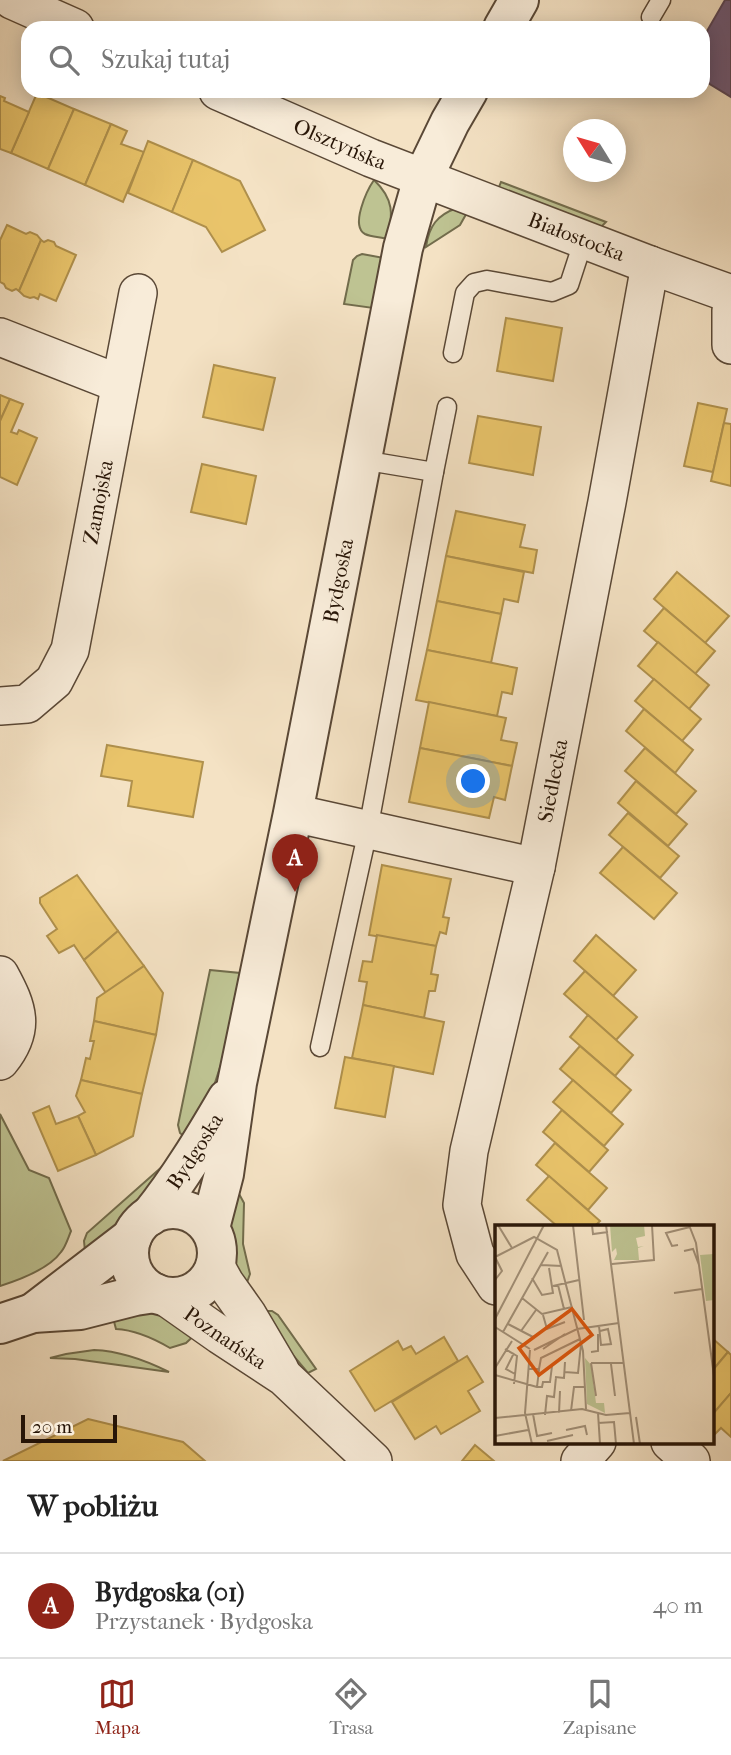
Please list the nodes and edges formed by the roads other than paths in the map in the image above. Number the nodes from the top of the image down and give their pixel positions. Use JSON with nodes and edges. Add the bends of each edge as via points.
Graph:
{"nodes":[{"id":1,"x":12,"y":0,"type":"edge"},
{"id":2,"x":519,"y":0,"type":"edge"},
{"id":3,"x":661,"y":0,"type":"edge"},
{"id":4,"x":651,"y":17,"type":"dead end"},
{"id":5,"x":59,"y":21,"type":"edge"},
{"id":6,"x":507,"y":21,"type":"edge"},
{"id":7,"x":234,"y":98,"type":"edge"},
{"id":8,"x":464,"y":98,"type":"edge"},
{"id":9,"x":423,"y":178,"type":"junction"},
{"id":10,"x":584,"y":239,"type":"junction"},
{"id":11,"x":650,"y":265,"type":"junction"},
{"id":12,"x":138,"y":293,"type":"dead end"},
{"id":13,"x":731,"y":294,"type":"edge"},
{"id":14,"x":731,"y":310,"type":"edge"},
{"id":15,"x":0,"y":337,"type":"edge"},
{"id":16,"x":731,"y":345,"type":"edge"},
{"id":17,"x":453,"y":353,"type":"dead end"},
{"id":18,"x":120,"y":384,"type":"junction"},
{"id":19,"x":447,"y":407,"type":"dead end"},
{"id":20,"x":362,"y":460,"type":"junction"},
{"id":21,"x":434,"y":472,"type":"junction"},
{"id":22,"x":0,"y":706,"type":"edge"},
{"id":23,"x":293,"y":813,"type":"junction"},
{"id":24,"x":368,"y":830,"type":"junction"},
{"id":25,"x":536,"y":867,"type":"junction"},
{"id":26,"x":0,"y":975,"type":"edge"},
{"id":27,"x":320,"y":1047,"type":"dead end"},
{"id":28,"x":0,"y":1061,"type":"edge"},
{"id":29,"x":237,"y":1083,"type":"junction"},
{"id":30,"x":141,"y":1227,"type":"junction"},
{"id":31,"x":210,"y":1228,"type":"junction"},
{"id":32,"x":215,"y":1265,"type":"junction"},
{"id":33,"x":495,"y":1284,"type":"edge"},
{"id":34,"x":160,"y":1295,"type":"junction"},
{"id":35,"x":16,"y":1319,"type":"edge"},
{"id":36,"x":284,"y":1377,"type":"junction"},
{"id":37,"x":595,"y":1444,"type":"edge"},
{"id":38,"x":672,"y":1444,"type":"edge"},
{"id":39,"x":373,"y":1461,"type":"edge"},
{"id":40,"x":580,"y":1461,"type":"edge"},
{"id":41,"x":691,"y":1461,"type":"edge"}],
"edges":[{"from":1,"to":5,"type":"street"},
{"from":2,"to":6,"type":"street"},
{"from":3,"to":4,"type":"lane"},
{"from":7,"to":9,"type":"street","name":"Olsztyńska"},
{"from":8,"to":9,"type":"street","name":"Bydgoska"},
{"from":9,"to":10,"type":"street","name":"Białostocka"},
{"from":9,"to":20,"type":"street","name":"Bydgoska","via":[[403,248]]},
{"from":10,"to":11,"type":"street","name":"Białostocka"},
{"from":10,"to":17,"type":"lane","via":[[569,285],[552,292],[487,280],[474,283],[465,293]]},
{"from":11,"to":13,"type":"street","name":"Białostocka"},
{"from":11,"to":25,"type":"street","name":"Siedlecka"},
{"from":12,"to":18,"type":"street","name":"Zamojska"},
{"from":14,"to":16,"type":"street"},
{"from":15,"to":18,"type":"street"},
{"from":18,"to":22,"type":"street","name":"Zamojska","via":[[70,650],[54,681],[27,704]]},
{"from":19,"to":21,"type":"lane"},
{"from":20,"to":21,"type":"lane"},
{"from":20,"to":23,"type":"street","name":"Bydgoska"},
{"from":21,"to":24,"type":"lane"},
{"from":23,"to":24,"type":"street"},
{"from":23,"to":29,"type":"street","name":"Bydgoska"},
{"from":24,"to":25,"type":"street"},
{"from":24,"to":27,"type":"lane"},
{"from":25,"to":33,"type":"street","name":"Siedlecka","via":[[469,1151],[462,1205],[475,1254]]},
{"from":26,"to":28,"type":"street","via":[[18,1021],[10,1049]]},
{"from":29,"to":30,"type":"street","name":"Bydgoska","via":[[190,1161]]},
{"from":29,"to":31,"type":"street","name":"Bydgoska","via":[[224,1174]]},
{"from":30,"to":31,"type":"street","via":[[163,1210],[177,1209],[190,1212]]},
{"from":30,"to":34,"type":"street","via":[[130,1251],[131,1265],[144,1286]]},
{"from":30,"to":35,"type":"street","name":"Bydgoska"},
{"from":31,"to":32,"type":"street","via":[[218,1253]]},
{"from":32,"to":34,"type":"street","via":[[202,1287],[191,1293]]},
{"from":32,"to":36,"type":"street","name":"Poznańska"},
{"from":34,"to":35,"type":"street","name":"Bydgoska"},
{"from":34,"to":36,"type":"street","name":"Poznańska"},
{"from":36,"to":39,"type":"street","name":"Poznańska"},
{"from":37,"to":40,"type":"street"},
{"from":38,"to":41,"type":"street"}]}
